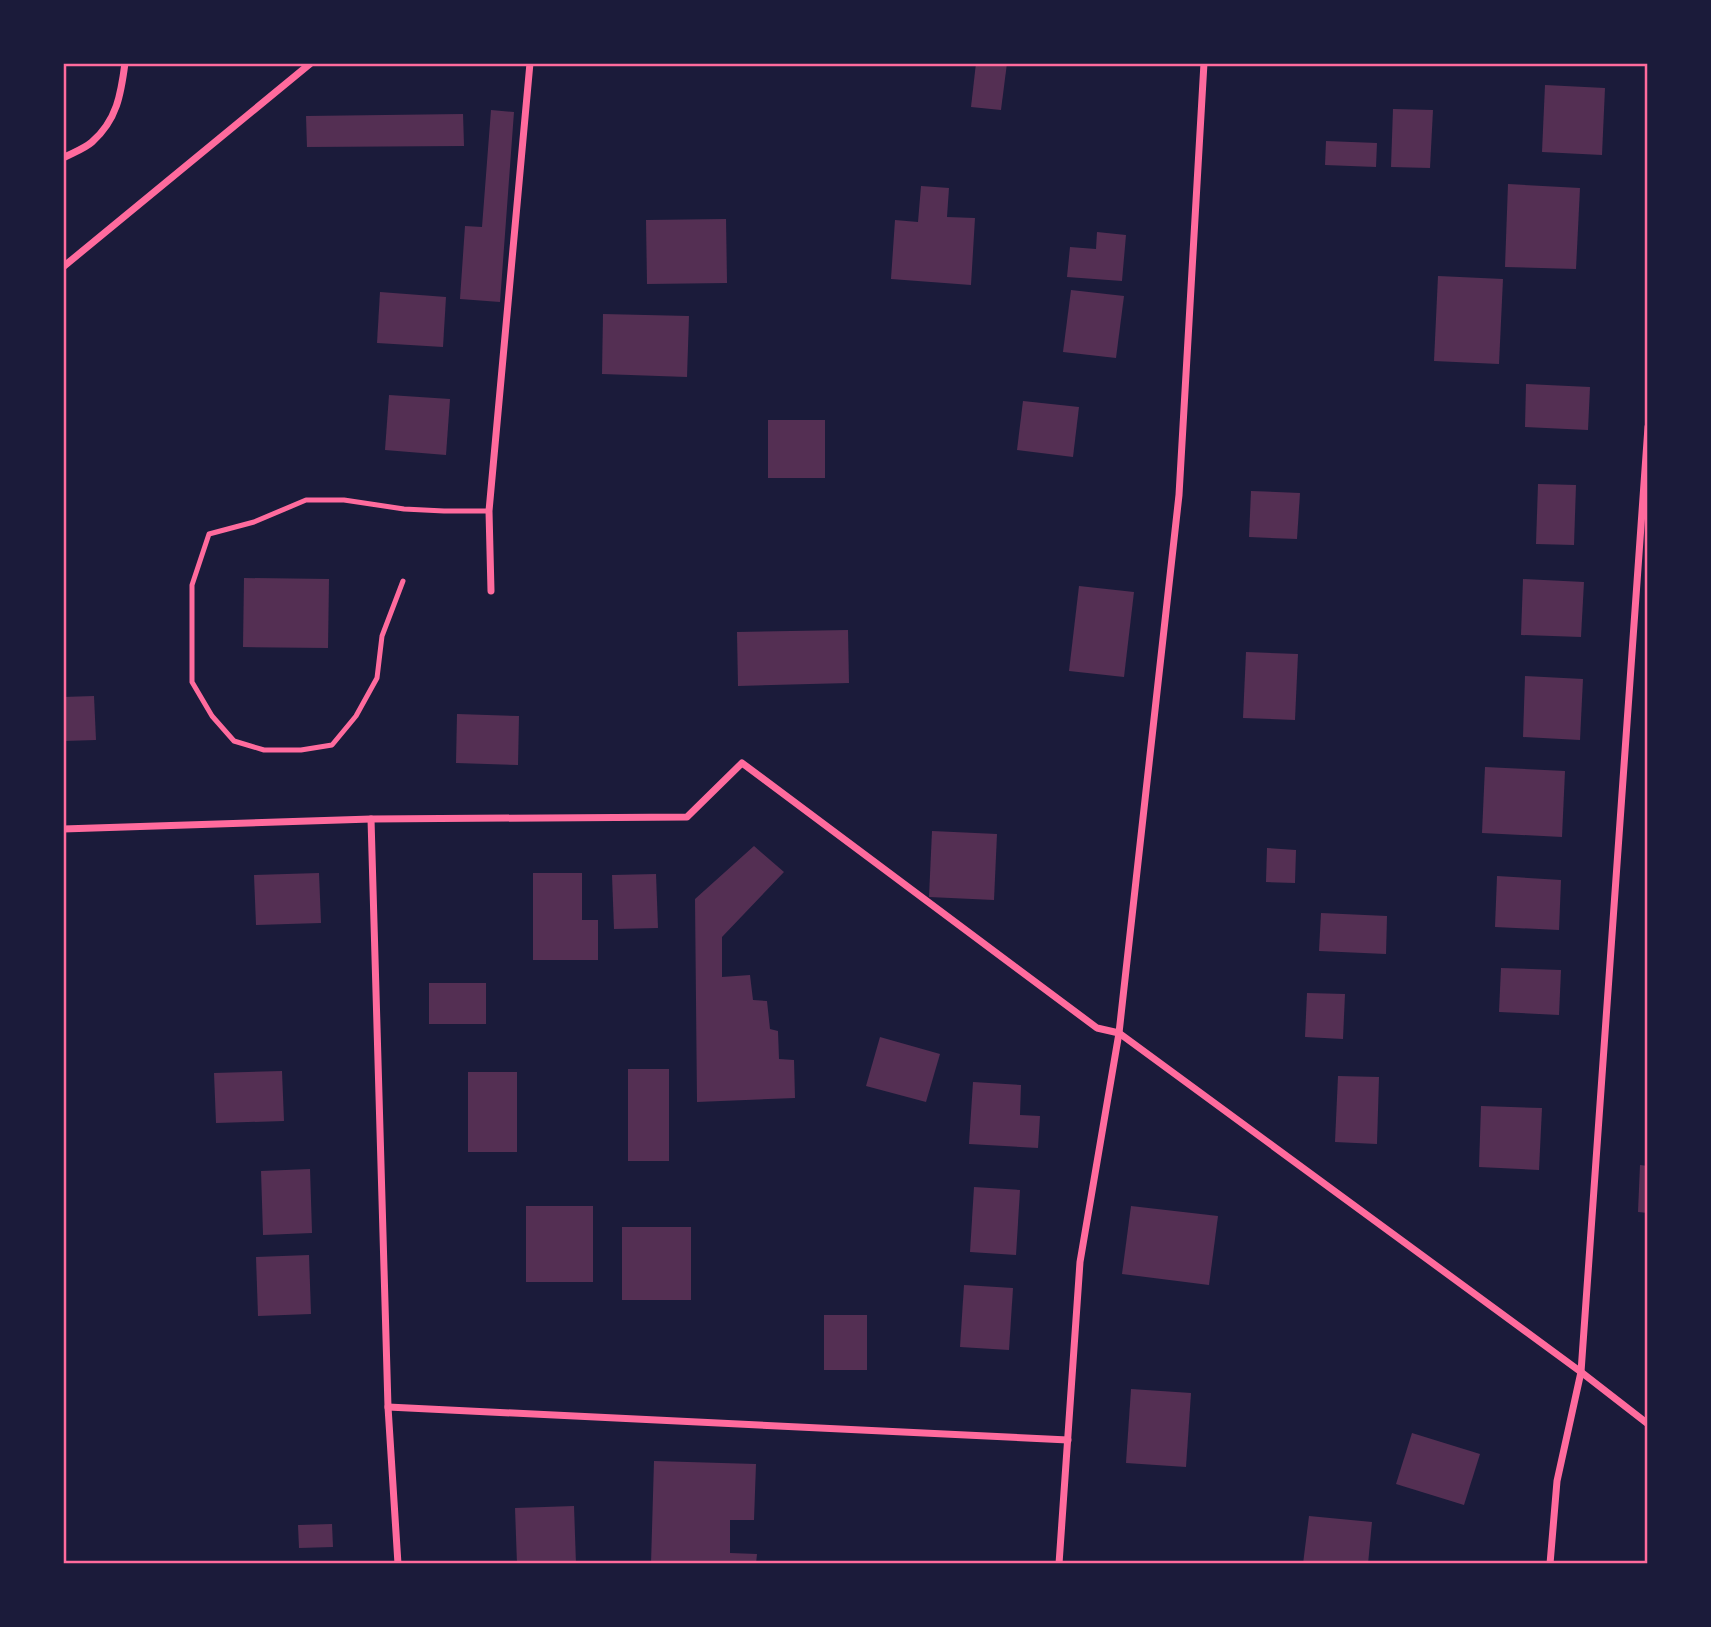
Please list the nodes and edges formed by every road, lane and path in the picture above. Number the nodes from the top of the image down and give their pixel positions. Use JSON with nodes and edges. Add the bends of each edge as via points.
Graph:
{"nodes":[{"id":1,"x":125,"y":63,"type":"edge"},
{"id":2,"x":311,"y":63,"type":"edge"},
{"id":3,"x":530,"y":63,"type":"edge"},
{"id":4,"x":1204,"y":63,"type":"edge"},
{"id":5,"x":63,"y":158,"type":"edge"},
{"id":6,"x":65,"y":262,"type":"edge"},
{"id":7,"x":1648,"y":427,"type":"edge"},
{"id":8,"x":489,"y":511,"type":"junction"},
{"id":9,"x":403,"y":581,"type":"dead end"},
{"id":10,"x":491,"y":591,"type":"dead end"},
{"id":11,"x":371,"y":819,"type":"junction"},
{"id":12,"x":63,"y":828,"type":"edge"},
{"id":13,"x":1119,"y":1033,"type":"junction"},
{"id":14,"x":1581,"y":1372,"type":"junction"},
{"id":15,"x":387,"y":1407,"type":"junction"},
{"id":16,"x":1648,"y":1424,"type":"edge"},
{"id":17,"x":1068,"y":1440,"type":"junction"},
{"id":18,"x":398,"y":1564,"type":"edge"},
{"id":19,"x":1059,"y":1564,"type":"edge"},
{"id":20,"x":1550,"y":1564,"type":"edge"}],
"edges":[{"from":1,"to":5,"type":"street","via":[[113,118],[91,144]]},
{"from":2,"to":6,"type":"street"},
{"from":3,"to":8,"type":"street"},
{"from":4,"to":13,"type":"street","via":[[1179,495]]},
{"from":7,"to":14,"type":"street"},
{"from":8,"to":9,"type":"lane","via":[[444,512],[306,500],[254,522],[209,534],[192,584],[192,682],[234,741],[264,750],[332,745],[356,716],[377,678],[382,636]]},
{"from":8,"to":10,"type":"street"},
{"from":11,"to":12,"type":"street"},
{"from":11,"to":13,"type":"street","via":[[687,817],[741,764],[1097,1028]]},
{"from":11,"to":15,"type":"street"},
{"from":13,"to":14,"type":"street"},
{"from":13,"to":17,"type":"street","via":[[1080,1262]]},
{"from":14,"to":16,"type":"street"},
{"from":14,"to":20,"type":"street","via":[[1557,1481]]},
{"from":15,"to":17,"type":"street"},
{"from":15,"to":18,"type":"street"},
{"from":17,"to":19,"type":"street"}]}
